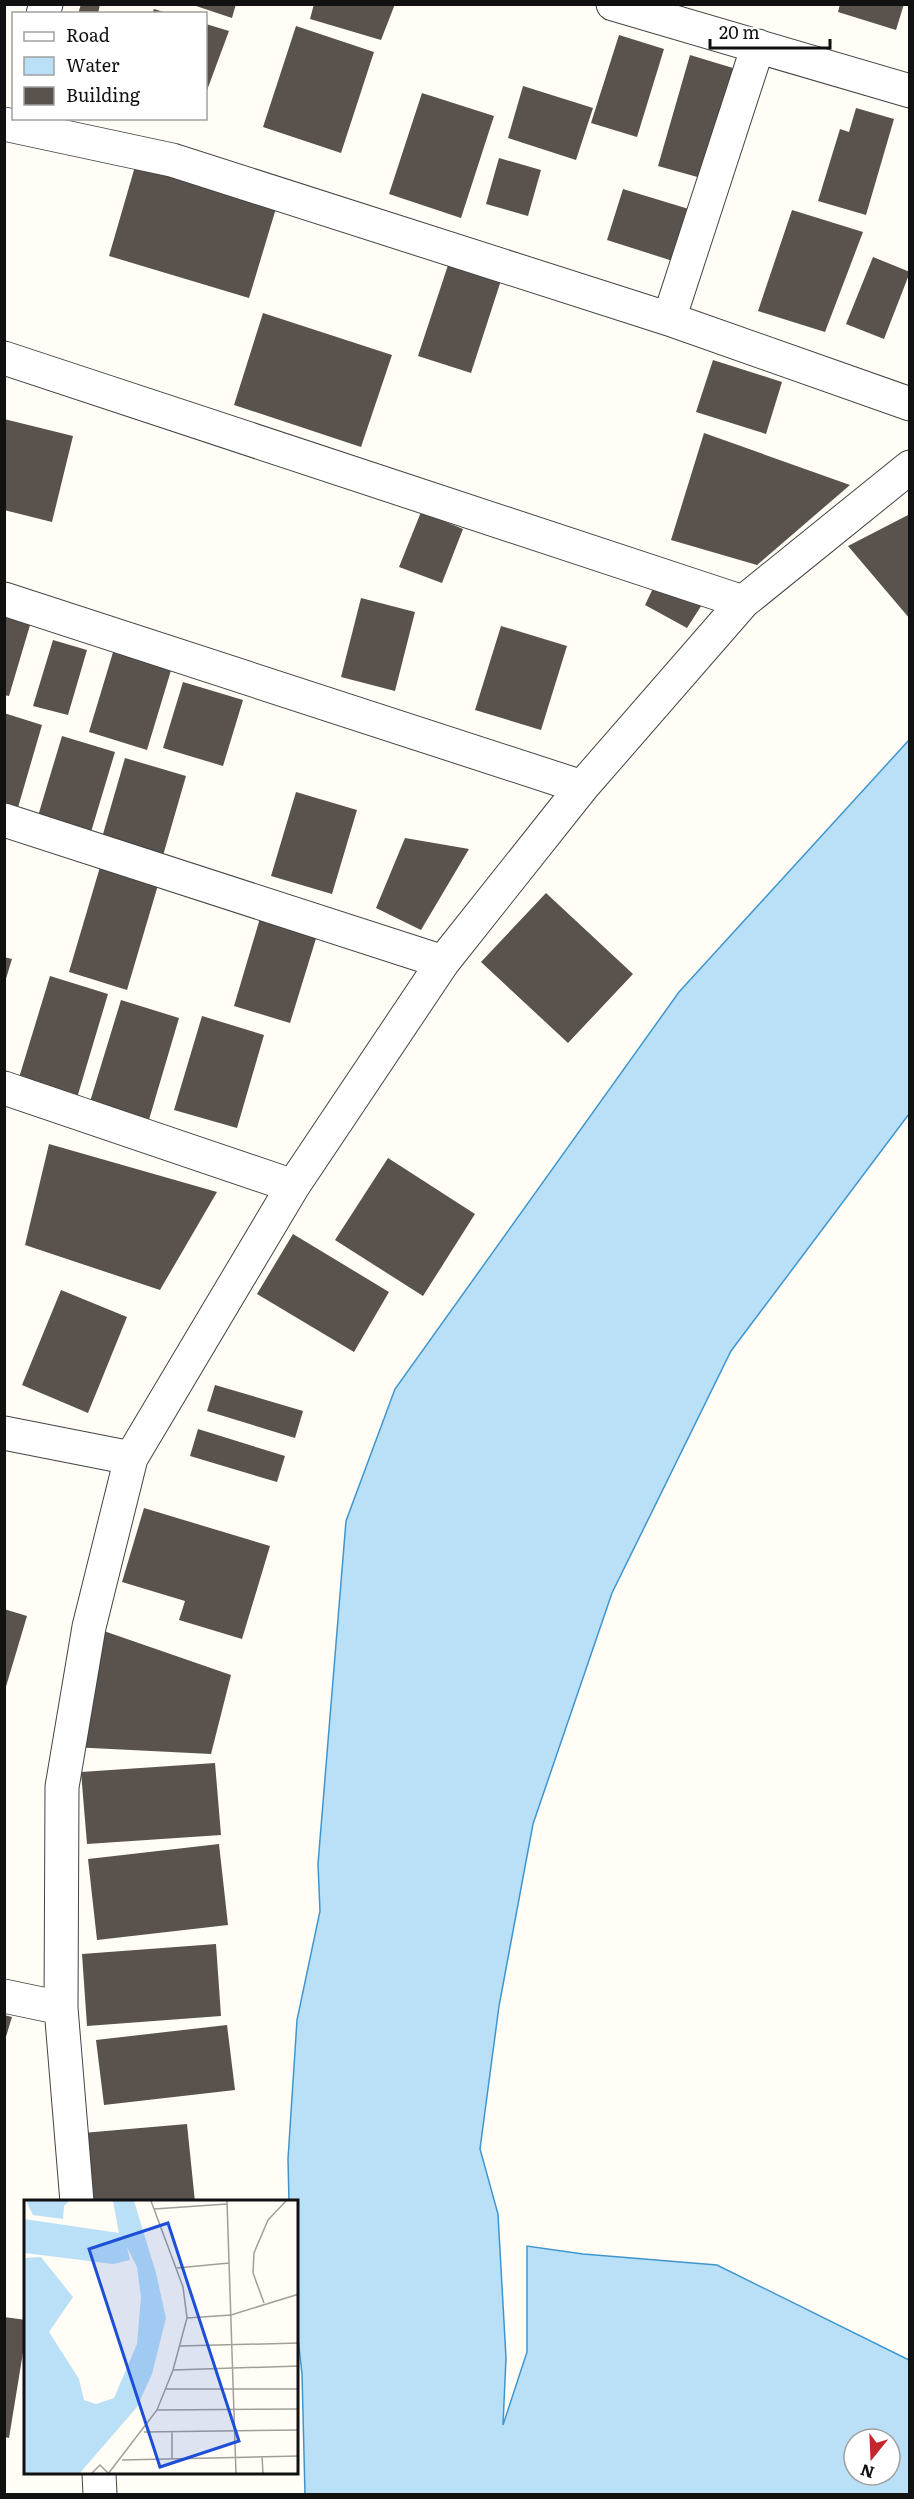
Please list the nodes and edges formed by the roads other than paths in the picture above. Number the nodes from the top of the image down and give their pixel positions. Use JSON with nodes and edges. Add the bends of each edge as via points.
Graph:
{"nodes":[{"id":1,"x":613,"y":4,"type":"edge"},
{"id":2,"x":758,"y":46,"type":"junction"},
{"id":3,"x":909,"y":91,"type":"edge"},
{"id":4,"x":8,"y":128,"type":"edge"},
{"id":5,"x":669,"y":320,"type":"junction"},
{"id":6,"x":4,"y":358,"type":"edge"},
{"id":7,"x":909,"y":404,"type":"edge"},
{"id":8,"x":909,"y":467,"type":"edge"},
{"id":9,"x":4,"y":599,"type":"edge"},
{"id":10,"x":743,"y":602,"type":"junction"},
{"id":11,"x":582,"y":787,"type":"junction"},
{"id":12,"x":4,"y":820,"type":"edge"},
{"id":13,"x":443,"y":962,"type":"junction"},
{"id":14,"x":4,"y":1088,"type":"edge"},
{"id":15,"x":293,"y":1186,"type":"junction"},
{"id":16,"x":4,"y":1432,"type":"edge"},
{"id":17,"x":131,"y":1458,"type":"junction"},
{"id":18,"x":4,"y":1996,"type":"edge"},
{"id":19,"x":61,"y":2008,"type":"junction"},
{"id":20,"x":77,"y":2200,"type":"edge"},
{"id":21,"x":99,"y":2475,"type":"edge"},
{"id":22,"x":100,"y":2494,"type":"edge"}],
"edges":[{"from":1,"to":2,"type":"street"},
{"from":2,"to":3,"type":"street"},
{"from":2,"to":5,"type":"street"},
{"from":4,"to":5,"type":"street","via":[[172,160]]},
{"from":5,"to":7,"type":"street"},
{"from":6,"to":10,"type":"street"},
{"from":8,"to":10,"type":"street"},
{"from":9,"to":11,"type":"street"},
{"from":10,"to":11,"type":"street"},
{"from":11,"to":13,"type":"street"},
{"from":12,"to":13,"type":"street"},
{"from":13,"to":15,"type":"street"},
{"from":14,"to":15,"type":"street"},
{"from":15,"to":17,"type":"street"},
{"from":16,"to":17,"type":"street"},
{"from":17,"to":19,"type":"street","via":[[89,1627],[62,1787]]},
{"from":18,"to":19,"type":"street"},
{"from":19,"to":20,"type":"street"},
{"from":21,"to":22,"type":"street"}]}
